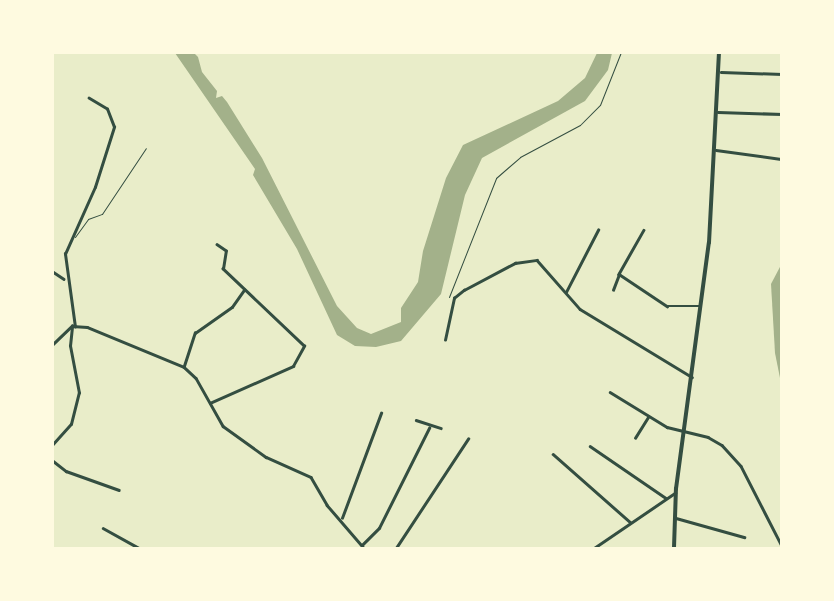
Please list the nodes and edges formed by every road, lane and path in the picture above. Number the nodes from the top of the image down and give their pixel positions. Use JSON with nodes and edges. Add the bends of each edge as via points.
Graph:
{"nodes":[{"id":1,"x":621,"y":52,"type":"edge"},
{"id":2,"x":719,"y":52,"type":"edge"},
{"id":3,"x":721,"y":72,"type":"junction"},
{"id":4,"x":782,"y":74,"type":"edge"},
{"id":5,"x":89,"y":99,"type":"dead end"},
{"id":6,"x":718,"y":112,"type":"junction"},
{"id":7,"x":782,"y":114,"type":"edge"},
{"id":8,"x":146,"y":148,"type":"dead end"},
{"id":9,"x":716,"y":150,"type":"junction"},
{"id":10,"x":782,"y":159,"type":"edge"},
{"id":11,"x":598,"y":230,"type":"dead end"},
{"id":12,"x":644,"y":230,"type":"dead end"},
{"id":13,"x":71,"y":239,"type":"junction"},
{"id":14,"x":217,"y":245,"type":"dead end"},
{"id":15,"x":52,"y":271,"type":"edge"},
{"id":16,"x":619,"y":274,"type":"junction"},
{"id":17,"x":65,"y":279,"type":"junction"},
{"id":18,"x":244,"y":290,"type":"junction"},
{"id":19,"x":612,"y":290,"type":"dead end"},
{"id":20,"x":566,"y":293,"type":"junction"},
{"id":21,"x":449,"y":297,"type":"dead end"},
{"id":22,"x":700,"y":306,"type":"junction"},
{"id":23,"x":74,"y":326,"type":"junction"},
{"id":24,"x":445,"y":340,"type":"dead end"},
{"id":25,"x":52,"y":345,"type":"edge"},
{"id":26,"x":184,"y":367,"type":"junction"},
{"id":27,"x":692,"y":377,"type":"junction"},
{"id":28,"x":610,"y":392,"type":"dead end"},
{"id":29,"x":210,"y":403,"type":"junction"},
{"id":30,"x":382,"y":413,"type":"dead end"},
{"id":31,"x":649,"y":417,"type":"junction"},
{"id":32,"x":415,"y":420,"type":"dead end"},
{"id":33,"x":429,"y":428,"type":"junction"},
{"id":34,"x":441,"y":428,"type":"dead end"},
{"id":35,"x":686,"y":434,"type":"junction"},
{"id":36,"x":635,"y":438,"type":"dead end"},
{"id":37,"x":468,"y":439,"type":"dead end"},
{"id":38,"x":52,"y":445,"type":"edge"},
{"id":39,"x":590,"y":446,"type":"dead end"},
{"id":40,"x":553,"y":454,"type":"dead end"},
{"id":41,"x":52,"y":460,"type":"edge"},
{"id":42,"x":119,"y":490,"type":"dead end"},
{"id":43,"x":675,"y":493,"type":"junction"},
{"id":44,"x":666,"y":498,"type":"junction"},
{"id":45,"x":673,"y":517,"type":"junction"},
{"id":46,"x":341,"y":519,"type":"junction"},
{"id":47,"x":630,"y":522,"type":"junction"},
{"id":48,"x":103,"y":528,"type":"dead end"},
{"id":49,"x":744,"y":537,"type":"dead end"},
{"id":50,"x":782,"y":546,"type":"edge"},
{"id":51,"x":363,"y":547,"type":"edge"},
{"id":52,"x":139,"y":548,"type":"edge"},
{"id":53,"x":396,"y":548,"type":"edge"},
{"id":54,"x":594,"y":548,"type":"edge"},
{"id":55,"x":674,"y":548,"type":"edge"}],
"edges":[{"from":1,"to":21,"type":"path","via":[[600,105],[580,125],[520,157],[496,178]]},
{"from":2,"to":3,"type":"street"},
{"from":3,"to":4,"type":"street"},
{"from":3,"to":6,"type":"street"},
{"from":5,"to":13,"type":"street","via":[[107,109],[114,127],[95,187]]},
{"from":6,"to":7,"type":"street"},
{"from":6,"to":9,"type":"street"},
{"from":8,"to":13,"type":"lane","via":[[102,214],[90,217]]},
{"from":9,"to":10,"type":"street"},
{"from":9,"to":22,"type":"street"},
{"from":11,"to":20,"type":"street"},
{"from":12,"to":16,"type":"street"},
{"from":13,"to":17,"type":"street","via":[[65,254]]},
{"from":14,"to":18,"type":"street","via":[[226,251],[221,267]]},
{"from":15,"to":17,"type":"street"},
{"from":16,"to":19,"type":"street"},
{"from":16,"to":22,"type":"street","via":[[667,306]]},
{"from":17,"to":23,"type":"street"},
{"from":18,"to":26,"type":"street","via":[[232,307],[193,335]]},
{"from":18,"to":29,"type":"street","via":[[300,338],[303,354],[285,370]]},
{"from":20,"to":24,"type":"street","via":[[540,262],[515,263],[475,281],[454,299]]},
{"from":20,"to":27,"type":"street","via":[[598,321]]},
{"from":22,"to":27,"type":"street"},
{"from":23,"to":25,"type":"street"},
{"from":23,"to":26,"type":"street","via":[[93,328]]},
{"from":23,"to":38,"type":"street","via":[[71,346],[79,393],[71,424]]},
{"from":26,"to":29,"type":"street"},
{"from":27,"to":35,"type":"street"},
{"from":28,"to":31,"type":"street"},
{"from":29,"to":46,"type":"street","via":[[232,433],[266,457],[311,477]]},
{"from":30,"to":46,"type":"street"},
{"from":31,"to":35,"type":"street"},
{"from":31,"to":36,"type":"street"},
{"from":32,"to":33,"type":"street"},
{"from":33,"to":34,"type":"street"},
{"from":33,"to":51,"type":"street","via":[[379,528]]},
{"from":35,"to":43,"type":"street"},
{"from":35,"to":50,"type":"street","via":[[713,439],[738,461]]},
{"from":37,"to":53,"type":"street"},
{"from":39,"to":44,"type":"street"},
{"from":40,"to":47,"type":"street"},
{"from":41,"to":42,"type":"street","via":[[66,471]]},
{"from":43,"to":44,"type":"street"},
{"from":43,"to":45,"type":"street"},
{"from":44,"to":47,"type":"street"},
{"from":45,"to":49,"type":"street"},
{"from":45,"to":55,"type":"street"},
{"from":46,"to":51,"type":"street"},
{"from":47,"to":54,"type":"street"},
{"from":48,"to":52,"type":"street"}]}
